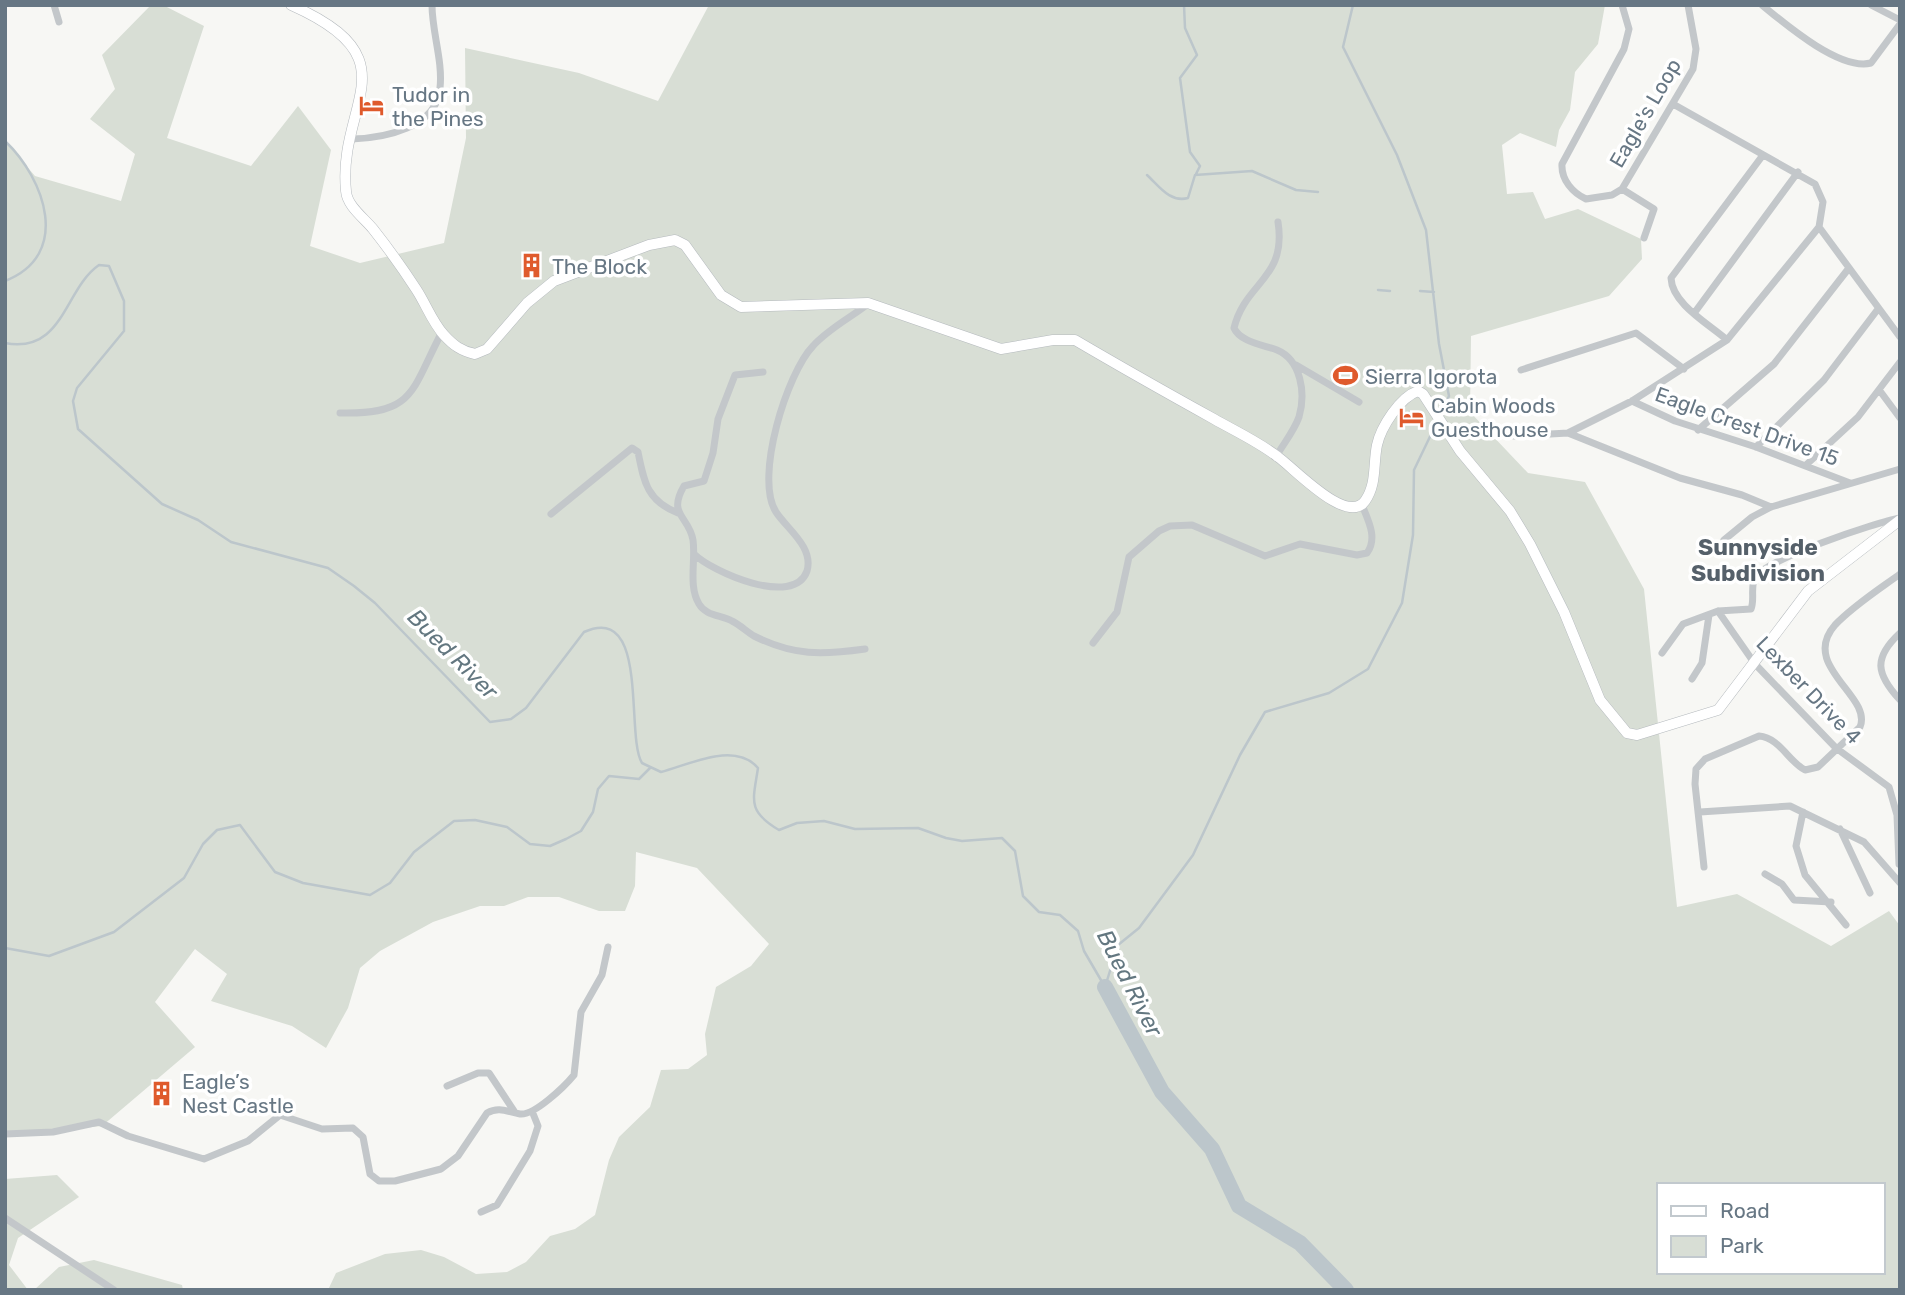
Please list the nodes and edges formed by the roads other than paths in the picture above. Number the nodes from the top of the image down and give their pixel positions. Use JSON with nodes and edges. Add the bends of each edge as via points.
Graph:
{"nodes":[{"id":1,"x":54,"y":5,"type":"edge"},
{"id":2,"x":290,"y":5,"type":"edge"},
{"id":3,"x":432,"y":5,"type":"edge"},
{"id":4,"x":1622,"y":5,"type":"edge"},
{"id":5,"x":1688,"y":5,"type":"edge"},
{"id":6,"x":1762,"y":5,"type":"edge"},
{"id":7,"x":1871,"y":5,"type":"edge"},
{"id":8,"x":59,"y":22,"type":"dead end"},
{"id":9,"x":1900,"y":22,"type":"edge"},
{"id":10,"x":1673,"y":104,"type":"junction"},
{"id":11,"x":352,"y":139,"type":"junction"},
{"id":12,"x":1763,"y":155,"type":"junction"},
{"id":13,"x":1798,"y":172,"type":"junction"},
{"id":14,"x":1622,"y":189,"type":"junction"},
{"id":15,"x":1278,"y":222,"type":"dead end"},
{"id":16,"x":1819,"y":227,"type":"junction"},
{"id":17,"x":1644,"y":238,"type":"dead end"},
{"id":18,"x":1849,"y":268,"type":"junction"},
{"id":19,"x":869,"y":303,"type":"junction"},
{"id":20,"x":1878,"y":309,"type":"junction"},
{"id":21,"x":1695,"y":312,"type":"junction"},
{"id":22,"x":442,"y":332,"type":"junction"},
{"id":23,"x":1900,"y":337,"type":"edge"},
{"id":24,"x":1727,"y":340,"type":"junction"},
{"id":25,"x":1900,"y":362,"type":"edge"},
{"id":26,"x":1296,"y":365,"type":"junction"},
{"id":27,"x":1684,"y":369,"type":"junction"},
{"id":28,"x":1521,"y":370,"type":"dead end"},
{"id":29,"x":763,"y":372,"type":"dead end"},
{"id":30,"x":1880,"y":391,"type":"junction"},
{"id":31,"x":1632,"y":401,"type":"junction"},
{"id":32,"x":1359,"y":402,"type":"dead end"},
{"id":33,"x":340,"y":413,"type":"dead end"},
{"id":34,"x":1900,"y":418,"type":"edge"},
{"id":35,"x":1698,"y":429,"type":"junction"},
{"id":36,"x":1568,"y":433,"type":"junction"},
{"id":37,"x":1514,"y":436,"type":"dead end"},
{"id":38,"x":1756,"y":447,"type":"junction"},
{"id":39,"x":1277,"y":455,"type":"junction"},
{"id":40,"x":1806,"y":465,"type":"junction"},
{"id":41,"x":1900,"y":469,"type":"edge"},
{"id":42,"x":1850,"y":483,"type":"junction"},
{"id":43,"x":1362,"y":505,"type":"junction"},
{"id":44,"x":1771,"y":507,"type":"junction"},
{"id":45,"x":678,"y":513,"type":"junction"},
{"id":46,"x":551,"y":514,"type":"dead end"},
{"id":47,"x":1900,"y":519,"type":"edge"},
{"id":48,"x":1724,"y":540,"type":"dead end"},
{"id":49,"x":694,"y":554,"type":"junction"},
{"id":50,"x":1900,"y":575,"type":"edge"},
{"id":51,"x":1718,"y":611,"type":"junction"},
{"id":52,"x":1709,"y":615,"type":"junction"},
{"id":53,"x":1900,"y":633,"type":"edge"},
{"id":54,"x":1093,"y":643,"type":"dead end"},
{"id":55,"x":865,"y":649,"type":"dead end"},
{"id":56,"x":1662,"y":653,"type":"dead end"},
{"id":57,"x":1755,"y":664,"type":"junction"},
{"id":58,"x":1692,"y":679,"type":"dead end"},
{"id":59,"x":1900,"y":700,"type":"edge"},
{"id":60,"x":1836,"y":748,"type":"junction"},
{"id":61,"x":1803,"y":812,"type":"junction"},
{"id":62,"x":1700,"y":813,"type":"junction"},
{"id":63,"x":1840,"y":829,"type":"junction"},
{"id":64,"x":1900,"y":864,"type":"edge"},
{"id":65,"x":1704,"y":867,"type":"dead end"},
{"id":66,"x":1893,"y":873,"type":"junction"},
{"id":67,"x":1765,"y":874,"type":"dead end"},
{"id":68,"x":1900,"y":883,"type":"edge"},
{"id":69,"x":1870,"y":894,"type":"dead end"},
{"id":70,"x":1831,"y":902,"type":"junction"},
{"id":71,"x":1846,"y":925,"type":"dead end"},
{"id":72,"x":608,"y":947,"type":"dead end"},
{"id":73,"x":447,"y":1086,"type":"dead end"},
{"id":74,"x":514,"y":1111,"type":"junction"},
{"id":75,"x":532,"y":1111,"type":"junction"},
{"id":76,"x":5,"y":1134,"type":"edge"},
{"id":77,"x":481,"y":1212,"type":"dead end"},
{"id":78,"x":5,"y":1218,"type":"edge"},
{"id":79,"x":114,"y":1290,"type":"edge"}],
"edges":[{"from":1,"to":8,"type":"street"},
{"from":2,"to":11,"type":"main road","via":[[337,32],[361,66],[364,83]]},
{"from":3,"to":11,"type":"street","via":[[441,87],[433,108],[400,131]]},
{"from":4,"to":14,"type":"street","name":"Eagle's Loop","via":[[1629,29],[1624,49],[1573,138],[1562,171],[1569,186],[1586,199]]},
{"from":5,"to":10,"type":"street","name":"Eagle's Loop","via":[[1696,59]]},
{"from":6,"to":9,"type":"street","via":[[1795,33],[1856,64],[1871,63]]},
{"from":7,"to":9,"type":"street"},
{"from":10,"to":12,"type":"street"},
{"from":10,"to":14,"type":"street","name":"Eagle's Loop"},
{"from":11,"to":22,"type":"main road","via":[[346,167],[349,202],[374,229]]},
{"from":12,"to":13,"type":"street"},
{"from":12,"to":21,"type":"street","via":[[1671,278],[1677,298]]},
{"from":13,"to":16,"type":"street","via":[[1818,187],[1823,202]]},
{"from":13,"to":21,"type":"street"},
{"from":14,"to":17,"type":"street","via":[[1654,209]]},
{"from":15,"to":26,"type":"street","via":[[1277,258],[1244,304],[1234,328],[1240,336],[1286,355]]},
{"from":16,"to":18,"type":"street"},
{"from":16,"to":24,"type":"street"},
{"from":18,"to":20,"type":"street"},
{"from":18,"to":35,"type":"street","via":[[1774,364]]},
{"from":19,"to":22,"type":"main road","via":[[741,307],[721,295],[685,245],[675,240],[649,245],[554,281],[527,303],[486,349],[475,354],[457,347]]},
{"from":19,"to":39,"type":"main road","via":[[1001,349],[1075,340]]},
{"from":19,"to":49,"type":"street","via":[[811,347],[791,383],[779,419],[770,498],[804,549],[807,571],[801,581],[791,587],[769,587]]},
{"from":20,"to":23,"type":"street"},
{"from":20,"to":38,"type":"street","via":[[1824,380]]},
{"from":21,"to":24,"type":"street"},
{"from":22,"to":33,"type":"street","via":[[415,390],[400,405],[368,413]]},
{"from":24,"to":27,"type":"street"},
{"from":25,"to":30,"type":"street"},
{"from":26,"to":32,"type":"street"},
{"from":26,"to":39,"type":"street","via":[[1299,415]]},
{"from":27,"to":28,"type":"street","via":[[1636,333]]},
{"from":27,"to":31,"type":"street"},
{"from":29,"to":45,"type":"street","via":[[735,375],[718,419],[704,481],[684,486]]},
{"from":30,"to":34,"type":"street"},
{"from":30,"to":40,"type":"street","via":[[1845,431]]},
{"from":31,"to":35,"type":"street","name":"Eagle Crest Drive 15"},
{"from":31,"to":36,"type":"street"},
{"from":35,"to":38,"type":"street","name":"Eagle Crest Drive 15"},
{"from":36,"to":37,"type":"street"},
{"from":36,"to":44,"type":"street","via":[[1681,478]]},
{"from":38,"to":40,"type":"street","name":"Eagle Crest Drive 15"},
{"from":39,"to":43,"type":"main road","via":[[1342,506]]},
{"from":40,"to":42,"type":"street","name":"Eagle Crest Drive 15"},
{"from":41,"to":42,"type":"street"},
{"from":42,"to":44,"type":"street"},
{"from":43,"to":54,"type":"street","via":[[1372,537],[1367,553],[1357,555],[1300,544],[1265,556],[1203,527],[1181,524],[1159,531],[1129,557],[1117,612]]},
{"from":43,"to":57,"type":"main road","via":[[1374,478],[1377,443],[1399,406],[1418,391],[1510,511],[1564,612],[1600,700],[1627,733],[1637,735],[1718,710]]},
{"from":44,"to":48,"type":"street"},
{"from":45,"to":46,"type":"street","via":[[658,503],[645,489],[638,452],[632,448]]},
{"from":45,"to":49,"type":"street","via":[[690,530]]},
{"from":47,"to":51,"type":"street","via":[[1837,536],[1765,569],[1754,580],[1751,609]]},
{"from":47,"to":57,"type":"main road","via":[[1808,590]]},
{"from":49,"to":55,"type":"street","via":[[695,592],[704,610],[796,651],[813,655]]},
{"from":50,"to":60,"type":"street","via":[[1831,632],[1827,650],[1831,669],[1858,704],[1863,720]]},
{"from":51,"to":52,"type":"street"},
{"from":51,"to":57,"type":"street","name":"Lexber Drive 4"},
{"from":52,"to":56,"type":"street","via":[[1684,624]]},
{"from":52,"to":58,"type":"street","via":[[1702,663]]},
{"from":53,"to":59,"type":"street","via":[[1887,645],[1880,666],[1880,674]]},
{"from":57,"to":60,"type":"street","name":"Lexber Drive 4"},
{"from":60,"to":62,"type":"street","via":[[1813,770],[1796,765],[1768,737],[1742,742],[1705,759],[1695,776]]},
{"from":60,"to":64,"type":"street","name":"Lexber Drive 4","via":[[1889,788],[1897,815]]},
{"from":61,"to":62,"type":"street","via":[[1778,804]]},
{"from":61,"to":63,"type":"street"},
{"from":61,"to":70,"type":"street","via":[[1796,846],[1805,874]]},
{"from":62,"to":65,"type":"street"},
{"from":63,"to":66,"type":"street","via":[[1864,842]]},
{"from":63,"to":69,"type":"street"},
{"from":64,"to":66,"type":"street"},
{"from":66,"to":68,"type":"street"},
{"from":67,"to":70,"type":"street","via":[[1782,884],[1794,900]]},
{"from":70,"to":71,"type":"street"},
{"from":72,"to":75,"type":"street","via":[[602,975],[581,1013],[575,1074]]},
{"from":73,"to":74,"type":"street","via":[[489,1073]]},
{"from":74,"to":75,"type":"street"},
{"from":74,"to":76,"type":"street","via":[[487,1113],[458,1156],[441,1169],[384,1182],[370,1174],[363,1137],[353,1128],[322,1129],[285,1115],[276,1117],[248,1141],[204,1158],[128,1136],[99,1122],[53,1132]]},
{"from":75,"to":77,"type":"street","via":[[538,1126],[530,1152],[497,1205]]},
{"from":78,"to":79,"type":"street"}]}
